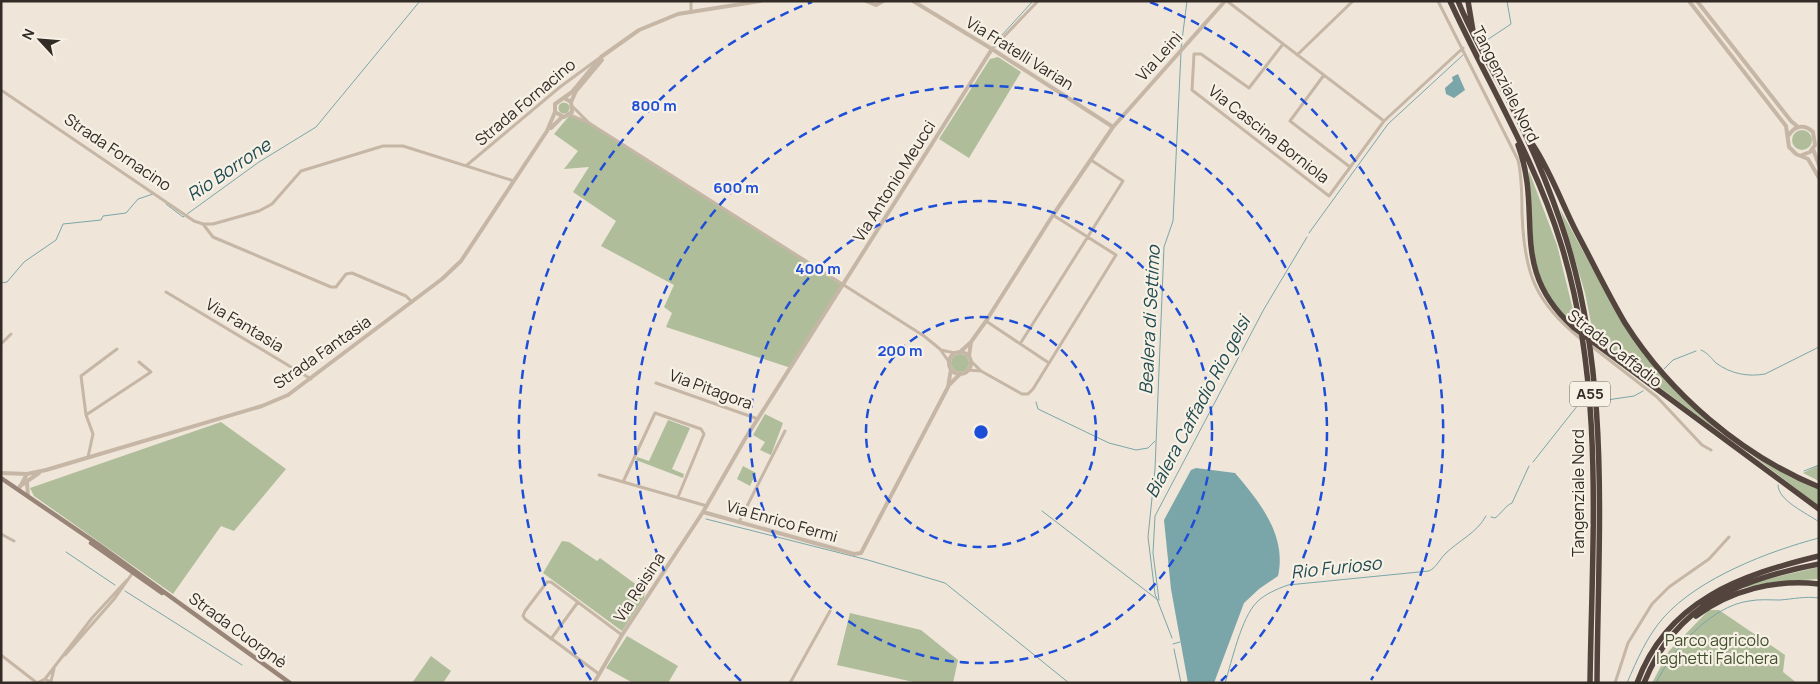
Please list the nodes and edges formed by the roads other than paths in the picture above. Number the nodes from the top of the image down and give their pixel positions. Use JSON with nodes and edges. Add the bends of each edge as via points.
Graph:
{"nodes":[{"id":1,"x":691,"y":1,"type":"edge"},
{"id":2,"x":760,"y":1,"type":"edge"},
{"id":3,"x":866,"y":1,"type":"edge"},
{"id":4,"x":883,"y":1,"type":"edge"},
{"id":5,"x":908,"y":1,"type":"edge"},
{"id":6,"x":1038,"y":1,"type":"edge"},
{"id":7,"x":1226,"y":1,"type":"edge"},
{"id":8,"x":1353,"y":1,"type":"edge"},
{"id":9,"x":1438,"y":1,"type":"edge"},
{"id":10,"x":1448,"y":1,"type":"edge"},
{"id":11,"x":1458,"y":1,"type":"edge"},
{"id":12,"x":1468,"y":1,"type":"edge"},
{"id":13,"x":1689,"y":1,"type":"edge"},
{"id":14,"x":1697,"y":1,"type":"edge"},
{"id":15,"x":913,"y":2,"type":"edge"},
{"id":16,"x":691,"y":12,"type":"junction"},
{"id":17,"x":1474,"y":38,"type":"junction"},
{"id":18,"x":1283,"y":44,"type":"junction"},
{"id":19,"x":1463,"y":48,"type":"junction"},
{"id":20,"x":992,"y":49,"type":"junction"},
{"id":21,"x":606,"y":54,"type":"junction"},
{"id":22,"x":1297,"y":55,"type":"junction"},
{"id":23,"x":599,"y":59,"type":"junction"},
{"id":24,"x":1324,"y":75,"type":"junction"},
{"id":25,"x":1,"y":90,"type":"edge"},
{"id":26,"x":562,"y":98,"type":"junction"},
{"id":27,"x":571,"y":102,"type":"junction"},
{"id":28,"x":573,"y":107,"type":"junction"},
{"id":29,"x":555,"y":112,"type":"junction"},
{"id":30,"x":570,"y":115,"type":"junction"},
{"id":31,"x":562,"y":117,"type":"junction"},
{"id":32,"x":1509,"y":120,"type":"junction"},
{"id":33,"x":1384,"y":121,"type":"junction"},
{"id":34,"x":589,"y":123,"type":"junction"},
{"id":35,"x":1113,"y":127,"type":"junction"},
{"id":36,"x":1798,"y":127,"type":"junction"},
{"id":37,"x":548,"y":132,"type":"junction"},
{"id":38,"x":1526,"y":135,"type":"junction"},
{"id":39,"x":1788,"y":137,"type":"junction"},
{"id":40,"x":1813,"y":149,"type":"junction"},
{"id":41,"x":1801,"y":155,"type":"junction"},
{"id":42,"x":1091,"y":160,"type":"junction"},
{"id":43,"x":467,"y":165,"type":"junction"},
{"id":44,"x":1819,"y":165,"type":"edge"},
{"id":45,"x":1350,"y":167,"type":"junction"},
{"id":46,"x":1819,"y":178,"type":"edge"},
{"id":47,"x":514,"y":181,"type":"junction"},
{"id":48,"x":1053,"y":215,"type":"junction"},
{"id":49,"x":203,"y":224,"type":"junction"},
{"id":50,"x":1088,"y":237,"type":"junction"},
{"id":51,"x":843,"y":286,"type":"junction"},
{"id":52,"x":166,"y":292,"type":"dead end"},
{"id":53,"x":412,"y":302,"type":"junction"},
{"id":54,"x":986,"y":321,"type":"junction"},
{"id":55,"x":1574,"y":330,"type":"junction"},
{"id":56,"x":11,"y":334,"type":"dead end"},
{"id":57,"x":971,"y":342,"type":"junction"},
{"id":58,"x":1,"y":344,"type":"edge"},
{"id":59,"x":1020,"y":344,"type":"junction"},
{"id":60,"x":117,"y":349,"type":"dead end"},
{"id":61,"x":940,"y":349,"type":"junction"},
{"id":62,"x":957,"y":352,"type":"junction"},
{"id":63,"x":969,"y":356,"type":"junction"},
{"id":64,"x":971,"y":361,"type":"junction"},
{"id":65,"x":139,"y":362,"type":"dead end"},
{"id":66,"x":949,"y":362,"type":"junction"},
{"id":67,"x":1049,"y":363,"type":"junction"},
{"id":68,"x":951,"y":369,"type":"junction"},
{"id":69,"x":968,"y":370,"type":"junction"},
{"id":70,"x":981,"y":371,"type":"junction"},
{"id":71,"x":961,"y":374,"type":"junction"},
{"id":72,"x":312,"y":380,"type":"junction"},
{"id":73,"x":656,"y":382,"type":"dead end"},
{"id":74,"x":948,"y":386,"type":"junction"},
{"id":75,"x":86,"y":415,"type":"junction"},
{"id":76,"x":758,"y":419,"type":"junction"},
{"id":77,"x":784,"y":431,"type":"dead end"},
{"id":78,"x":1711,"y":450,"type":"dead end"},
{"id":79,"x":88,"y":458,"type":"junction"},
{"id":80,"x":46,"y":470,"type":"junction"},
{"id":81,"x":1,"y":473,"type":"edge"},
{"id":82,"x":16,"y":474,"type":"junction"},
{"id":83,"x":28,"y":474,"type":"junction"},
{"id":84,"x":599,"y":475,"type":"dead end"},
{"id":85,"x":2,"y":479,"type":"edge"},
{"id":86,"x":27,"y":482,"type":"junction"},
{"id":87,"x":623,"y":482,"type":"junction"},
{"id":88,"x":1819,"y":487,"type":"edge"},
{"id":89,"x":19,"y":488,"type":"junction"},
{"id":90,"x":28,"y":496,"type":"junction"},
{"id":91,"x":678,"y":497,"type":"junction"},
{"id":92,"x":707,"y":506,"type":"junction"},
{"id":93,"x":1819,"y":509,"type":"edge"},
{"id":94,"x":703,"y":512,"type":"junction"},
{"id":95,"x":739,"y":522,"type":"junction"},
{"id":96,"x":1,"y":534,"type":"edge"},
{"id":97,"x":1729,"y":536,"type":"dead end"},
{"id":98,"x":14,"y":541,"type":"dead end"},
{"id":99,"x":1819,"y":556,"type":"edge"},
{"id":100,"x":1819,"y":564,"type":"edge"},
{"id":101,"x":133,"y":572,"type":"junction"},
{"id":102,"x":1819,"y":583,"type":"edge"},
{"id":103,"x":578,"y":602,"type":"junction"},
{"id":104,"x":830,"y":611,"type":"dead end"},
{"id":105,"x":1684,"y":622,"type":"junction"},
{"id":106,"x":622,"y":635,"type":"junction"},
{"id":107,"x":551,"y":639,"type":"junction"},
{"id":108,"x":1,"y":655,"type":"edge"},
{"id":109,"x":55,"y":665,"type":"junction"},
{"id":110,"x":599,"y":674,"type":"junction"},
{"id":111,"x":45,"y":679,"type":"junction"},
{"id":112,"x":52,"y":682,"type":"edge"},
{"id":113,"x":37,"y":683,"type":"edge"},
{"id":114,"x":290,"y":683,"type":"edge"},
{"id":115,"x":594,"y":683,"type":"edge"},
{"id":116,"x":790,"y":683,"type":"edge"},
{"id":117,"x":1590,"y":683,"type":"edge"},
{"id":118,"x":1597,"y":683,"type":"edge"},
{"id":119,"x":1615,"y":683,"type":"edge"},
{"id":120,"x":1637,"y":683,"type":"edge"},
{"id":121,"x":1644,"y":683,"type":"edge"}],
"edges":[{"from":1,"to":16,"type":"street"},
{"from":2,"to":16,"type":"street","name":"Strada Fornacino"},
{"from":3,"to":4,"type":"street","via":[[876,5]]},
{"from":5,"to":15,"type":"street","name":"Via Fratelli Varian"},
{"from":6,"to":20,"type":"street"},
{"from":7,"to":18,"type":"street"},
{"from":7,"to":35,"type":"street","name":"Via Leinì"},
{"from":8,"to":22,"type":"street"},
{"from":9,"to":19,"type":"street","name":"Strada Caffadio"},
{"from":10,"to":32,"type":"highway","name":"Tangenziale Nord","number":"A55"},
{"from":11,"to":17,"type":"highway","name":"Tangenziale Nord","number":"A55"},
{"from":12,"to":17,"type":"highway"},
{"from":13,"to":39,"type":"street","via":[[1786,126]]},
{"from":14,"to":36,"type":"street"},
{"from":15,"to":20,"type":"street","name":"Via Fratelli Varian"},
{"from":16,"to":21,"type":"street","name":"Strada Fornacino","via":[[639,30]]},
{"from":17,"to":38,"type":"highway","name":"Tangenziale Nord","number":"A55"},
{"from":18,"to":22,"type":"street"},
{"from":18,"to":45,"type":"street","name":"Via Cascina Borniola","via":[[1249,88],[1200,54],[1194,54],[1192,90],[1329,196]]},
{"from":19,"to":33,"type":"street","name":"Via Cascina Borniola"},
{"from":19,"to":55,"type":"street","name":"Strada Caffadio","via":[[1518,160],[1528,272],[1543,302]]},
{"from":20,"to":35,"type":"street","name":"Via Fratelli Varian"},
{"from":20,"to":51,"type":"street","name":"Via Antonio Meucci"},
{"from":21,"to":23,"type":"street","name":"Strada Fornacino"},
{"from":21,"to":27,"type":"street","name":"Strada Fornacino"},
{"from":22,"to":24,"type":"street"},
{"from":23,"to":26,"type":"street","name":"Strada Fornacino","via":[[572,92]]},
{"from":23,"to":43,"type":"street","name":"Strada Fornacino","via":[[560,87]]},
{"from":24,"to":33,"type":"street"},
{"from":24,"to":45,"type":"street","via":[[1290,121]]},
{"from":25,"to":49,"type":"street","name":"Strada Fornacino"},
{"from":26,"to":27,"type":"street"},
{"from":26,"to":29,"type":"street","via":[[555,104]]},
{"from":27,"to":28,"type":"street"},
{"from":28,"to":30,"type":"street"},
{"from":28,"to":34,"type":"street"},
{"from":29,"to":31,"type":"street"},
{"from":29,"to":37,"type":"street"},
{"from":30,"to":31,"type":"street"},
{"from":30,"to":34,"type":"street"},
{"from":31,"to":37,"type":"street"},
{"from":32,"to":55,"type":"highway","number":"A55","via":[[1525,166],[1530,246],[1536,274],[1552,305]]},
{"from":32,"to":117,"type":"highway","name":"Tangenziale Nord","number":"A55","via":[[1553,219],[1570,273],[1586,352],[1592,444]]},
{"from":33,"to":45,"type":"street","name":"Via Cascina Borniola"},
{"from":34,"to":51,"type":"street"},
{"from":35,"to":42,"type":"street","name":"Via Leinì"},
{"from":36,"to":39,"type":"street"},
{"from":36,"to":40,"type":"street","via":[[1808,127],[1813,132],[1816,141]]},
{"from":37,"to":47,"type":"street","name":"Strada Fantasia"},
{"from":38,"to":88,"type":"highway","number":"A55","via":[[1537,150],[1624,322],[1660,370],[1696,408],[1739,442],[1773,464]]},
{"from":38,"to":118,"type":"highway","name":"Tangenziale Nord","number":"A55","via":[[1570,250],[1593,358],[1599,439]]},
{"from":39,"to":41,"type":"street","via":[[1789,147]]},
{"from":40,"to":41,"type":"street"},
{"from":40,"to":44,"type":"street"},
{"from":41,"to":46,"type":"street","via":[[1809,161]]},
{"from":42,"to":48,"type":"street","name":"Via Leinì"},
{"from":42,"to":50,"type":"street","via":[[1123,180]]},
{"from":43,"to":47,"type":"street","name":"Strada Fornacino"},
{"from":43,"to":49,"type":"street","name":"Strada Fornacino","via":[[403,146],[383,146],[302,171],[272,204],[260,211]]},
{"from":47,"to":53,"type":"street","name":"Strada Fantasia","via":[[461,261]]},
{"from":48,"to":50,"type":"street"},
{"from":48,"to":54,"type":"street","name":"Via Leinì"},
{"from":49,"to":53,"type":"street","via":[[213,238],[331,287],[336,287],[346,274],[352,273],[406,296]]},
{"from":50,"to":59,"type":"street"},
{"from":50,"to":67,"type":"street","via":[[1116,255]]},
{"from":51,"to":61,"type":"street"},
{"from":51,"to":76,"type":"street","name":"Via Antonio Meucci"},
{"from":52,"to":72,"type":"street","name":"Via Fantasia"},
{"from":53,"to":72,"type":"street","name":"Strada Fantasia"},
{"from":54,"to":57,"type":"street","name":"Via Leinì"},
{"from":54,"to":59,"type":"street"},
{"from":55,"to":78,"type":"street","name":"Strada Caffadio","via":[[1600,354],[1658,397],[1702,445]]},
{"from":55,"to":93,"type":"highway","number":"A55"},
{"from":56,"to":58,"type":"street"},
{"from":57,"to":62,"type":"street","name":"Via Leinì"},
{"from":57,"to":63,"type":"street"},
{"from":59,"to":67,"type":"street"},
{"from":60,"to":75,"type":"street","via":[[81,376]]},
{"from":61,"to":62,"type":"street"},
{"from":61,"to":66,"type":"street"},
{"from":62,"to":63,"type":"street"},
{"from":62,"to":66,"type":"street"},
{"from":63,"to":64,"type":"street"},
{"from":64,"to":69,"type":"street"},
{"from":64,"to":70,"type":"street"},
{"from":65,"to":75,"type":"street","via":[[151,372]]},
{"from":66,"to":68,"type":"street"},
{"from":67,"to":70,"type":"street","via":[[1028,394],[1022,394]]},
{"from":68,"to":71,"type":"street"},
{"from":68,"to":74,"type":"street"},
{"from":69,"to":70,"type":"street"},
{"from":69,"to":71,"type":"street"},
{"from":71,"to":74,"type":"street"},
{"from":72,"to":79,"type":"street","name":"Strada Fantasia","via":[[262,406]]},
{"from":73,"to":76,"type":"street","name":"Via Pitagora"},
{"from":74,"to":95,"type":"street","name":"Via Enrico Fermi","via":[[861,552],[854,554]]},
{"from":75,"to":79,"type":"street","via":[[94,440]]},
{"from":76,"to":92,"type":"street","name":"Via Antonio Meucci"},
{"from":77,"to":95,"type":"street"},
{"from":79,"to":80,"type":"street","name":"Strada Fantasia"},
{"from":80,"to":83,"type":"street","name":"Strada Fantasia"},
{"from":80,"to":86,"type":"street","name":"Strada Fantasia"},
{"from":81,"to":82,"type":"street","name":"Strada Fantasia"},
{"from":82,"to":83,"type":"street","name":"Strada Fantasia"},
{"from":82,"to":85,"type":"street","name":"Strada Fantasia"},
{"from":83,"to":89,"type":"street"},
{"from":84,"to":87,"type":"street","name":"Via Enrico Fermi"},
{"from":85,"to":89,"type":"main road","name":"Strada Cuorgnè"},
{"from":86,"to":89,"type":"street","name":"Strada Fantasia"},
{"from":86,"to":90,"type":"street"},
{"from":87,"to":91,"type":"street","name":"Via Enrico Fermi"},
{"from":87,"to":91,"type":"street","via":[[655,413],[704,434]]},
{"from":89,"to":90,"type":"main road","name":"Strada Cuorgnè"},
{"from":90,"to":101,"type":"main road","name":"Strada Cuorgnè"},
{"from":91,"to":92,"type":"street","name":"Via Enrico Fermi"},
{"from":92,"to":94,"type":"street","name":"Via Reisina"},
{"from":94,"to":95,"type":"street","name":"Via Enrico Fermi"},
{"from":94,"to":106,"type":"street","name":"Via Reisina"},
{"from":96,"to":98,"type":"street"},
{"from":97,"to":119,"type":"street","via":[[1709,559],[1669,587],[1652,604],[1625,648]]},
{"from":99,"to":120,"type":"highway","via":[[1751,575],[1701,600],[1661,639]]},
{"from":100,"to":105,"type":"highway","via":[[1740,585],[1702,606]]},
{"from":101,"to":109,"type":"street"},
{"from":101,"to":114,"type":"main road","name":"Strada Cuorgnè"},
{"from":102,"to":105,"type":"highway","via":[[1766,586],[1734,594],[1714,602]]},
{"from":103,"to":106,"type":"street"},
{"from":103,"to":107,"type":"street"},
{"from":103,"to":107,"type":"street","via":[[547,582],[523,616]]},
{"from":104,"to":116,"type":"street"},
{"from":105,"to":121,"type":"highway","via":[[1658,655]]},
{"from":106,"to":110,"type":"street","name":"Via Reisina"},
{"from":107,"to":110,"type":"street"},
{"from":108,"to":113,"type":"street"},
{"from":109,"to":111,"type":"street"},
{"from":109,"to":112,"type":"street"},
{"from":110,"to":115,"type":"street","name":"Via Reisina"},
{"from":111,"to":112,"type":"street"},
{"from":111,"to":113,"type":"street"}]}
